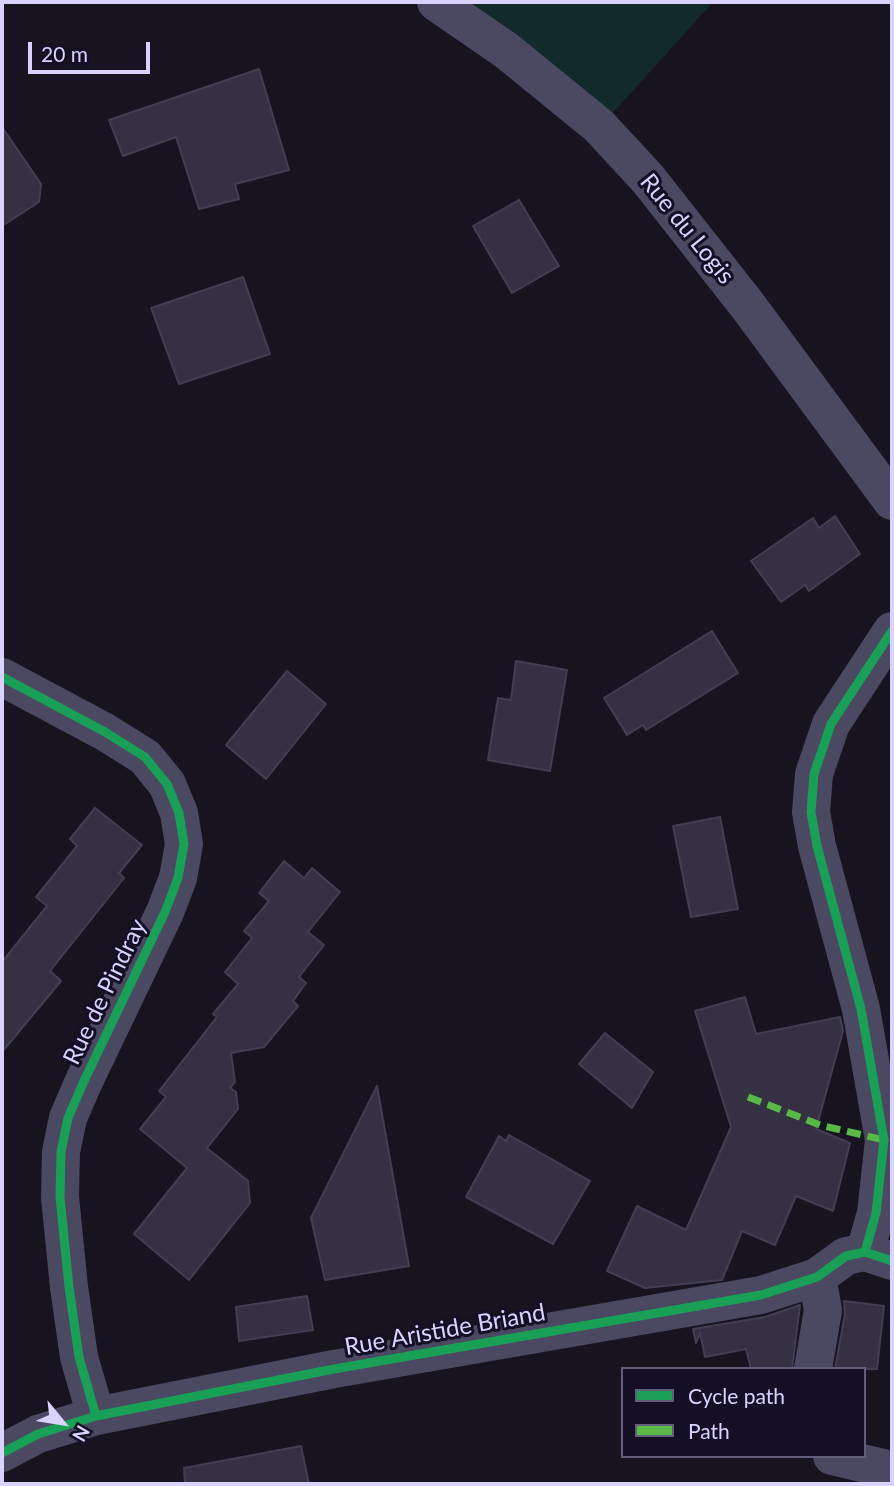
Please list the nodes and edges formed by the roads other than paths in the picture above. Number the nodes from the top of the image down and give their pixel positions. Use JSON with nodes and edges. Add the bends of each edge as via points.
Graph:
{"nodes":[{"id":1,"x":436,"y":2,"type":"edge"},
{"id":2,"x":892,"y":501,"type":"edge"},
{"id":3,"x":892,"y":631,"type":"edge"},
{"id":4,"x":2,"y":677,"type":"edge"},
{"id":5,"x":888,"y":1140,"type":"edge"},
{"id":6,"x":879,"y":1256,"type":"edge"},
{"id":7,"x":817,"y":1277,"type":"junction"},
{"id":8,"x":813,"y":1367,"type":"edge"},
{"id":9,"x":96,"y":1416,"type":"junction"},
{"id":10,"x":2,"y":1453,"type":"edge"},
{"id":11,"x":841,"y":1458,"type":"edge"},
{"id":12,"x":892,"y":1469,"type":"edge"}],
"edges":[{"from":1,"to":2,"type":"street","name":"Rue du Logis","via":[[507,51],[599,127],[648,179]]},
{"from":3,"to":5,"type":"street","via":[[831,724],[814,774],[811,811],[861,1009]]},
{"from":4,"to":9,"type":"street","name":"Rue de Pindray","via":[[145,757],[167,784],[179,813],[184,844],[174,890],[68,1118],[61,1152],[60,1197],[69,1287],[79,1357]]},
{"from":5,"to":6,"type":"street","via":[[876,1213]]},
{"from":6,"to":7,"type":"street","name":"Rue Aristide Briand","via":[[845,1256]]},
{"from":7,"to":8,"type":"street","via":[[823,1310]]},
{"from":7,"to":9,"type":"street","name":"Rue Aristide Briand","via":[[761,1294]]},
{"from":9,"to":10,"type":"street","name":"Rue Aristide Briand","via":[[38,1434]]},
{"from":11,"to":12,"type":"street"}]}
